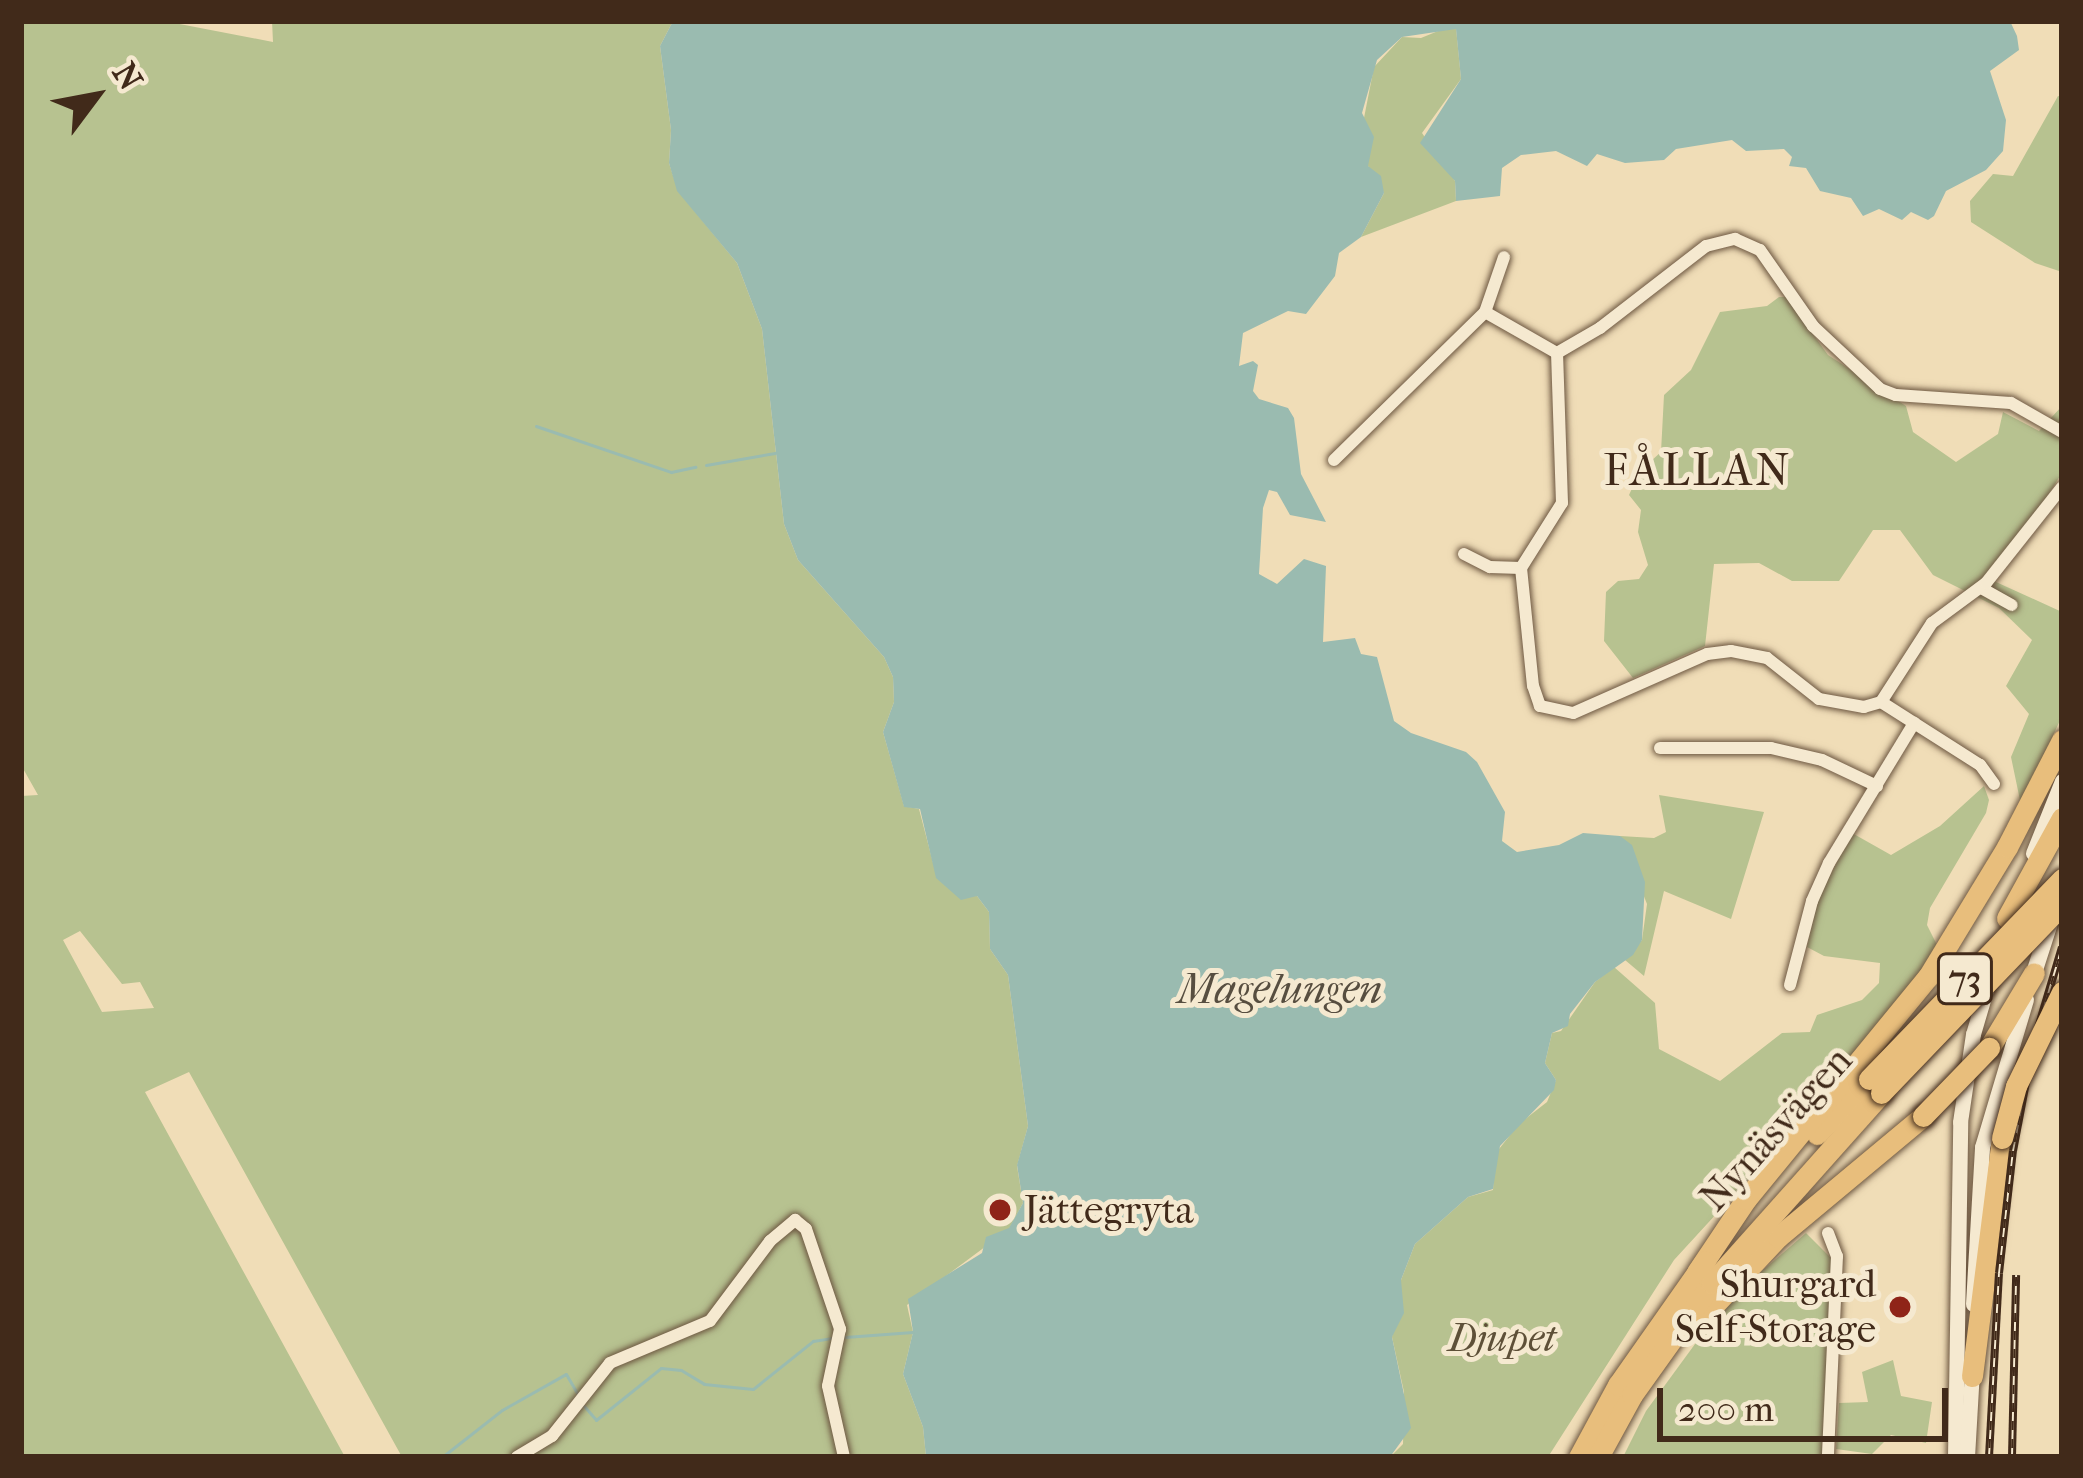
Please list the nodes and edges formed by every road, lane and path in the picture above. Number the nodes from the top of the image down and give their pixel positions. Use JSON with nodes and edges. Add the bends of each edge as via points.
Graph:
{"nodes":[{"id":1,"x":1504,"y":256,"type":"dead end"},
{"id":2,"x":1485,"y":312,"type":"junction"},
{"id":3,"x":1557,"y":353,"type":"junction"},
{"id":4,"x":2062,"y":432,"type":"edge"},
{"id":5,"x":1334,"y":460,"type":"dead end"},
{"id":6,"x":2062,"y":487,"type":"edge"},
{"id":7,"x":1464,"y":554,"type":"dead end"},
{"id":8,"x":1521,"y":568,"type":"junction"},
{"id":9,"x":1981,"y":588,"type":"junction"},
{"id":10,"x":2012,"y":605,"type":"dead end"},
{"id":11,"x":1881,"y":702,"type":"junction"},
{"id":12,"x":1914,"y":723,"type":"junction"},
{"id":13,"x":2062,"y":740,"type":"edge"},
{"id":14,"x":1660,"y":748,"type":"dead end"},
{"id":15,"x":2062,"y":781,"type":"edge"},
{"id":16,"x":1994,"y":784,"type":"dead end"},
{"id":17,"x":1877,"y":786,"type":"junction"},
{"id":18,"x":2059,"y":822,"type":"edge"},
{"id":19,"x":2062,"y":879,"type":"edge"},
{"id":20,"x":2062,"y":888,"type":"edge"},
{"id":21,"x":2062,"y":904,"type":"edge"},
{"id":22,"x":2008,"y":917,"type":"junction"},
{"id":23,"x":2034,"y":973,"type":"junction"},
{"id":24,"x":1790,"y":985,"type":"dead end"},
{"id":25,"x":2062,"y":992,"type":"edge"},
{"id":26,"x":1868,"y":1080,"type":"junction"},
{"id":27,"x":1828,"y":1234,"type":"dead end"},
{"id":28,"x":1972,"y":1376,"type":"junction"},
{"id":29,"x":1601,"y":1450,"type":"edge"},
{"id":30,"x":517,"y":1457,"type":"edge"},
{"id":31,"x":844,"y":1457,"type":"edge"},
{"id":32,"x":1579,"y":1457,"type":"edge"},
{"id":33,"x":1828,"y":1457,"type":"edge"},
{"id":34,"x":1955,"y":1457,"type":"edge"},
{"id":35,"x":1967,"y":1457,"type":"edge"}],
"edges":[{"from":1,"to":2,"type":"street"},
{"from":2,"to":3,"type":"street"},
{"from":2,"to":5,"type":"street"},
{"from":3,"to":4,"type":"street","via":[[1706,247],[1735,239],[1760,250],[1813,326],[1864,380],[1895,395],[2011,403]]},
{"from":3,"to":8,"type":"street","via":[[1562,503]]},
{"from":6,"to":9,"type":"street"},
{"from":7,"to":8,"type":"street","via":[[1490,567]]},
{"from":8,"to":11,"type":"street","via":[[1533,686],[1548,710],[1573,713],[1731,651],[1767,658],[1819,699]]},
{"from":9,"to":10,"type":"street"},
{"from":9,"to":11,"type":"street","via":[[1932,623]]},
{"from":11,"to":12,"type":"street"},
{"from":12,"to":16,"type":"street","via":[[1980,765]]},
{"from":12,"to":17,"type":"street"},
{"from":13,"to":26,"type":"highway"},
{"from":14,"to":17,"type":"street","via":[[1771,748]]},
{"from":15,"to":22,"type":"street"},
{"from":17,"to":24,"type":"street","via":[[1812,901]]},
{"from":18,"to":22,"type":"highway"},
{"from":19,"to":26,"type":"highway","name":"Nynäsvägen","number":"73","bridge":true},
{"from":20,"to":23,"type":"main road"},
{"from":21,"to":26,"type":"highway","name":"Nynäsvägen","number":"73","bridge":true},
{"from":22,"to":34,"type":"street","via":[[1973,1034],[1960,1122]]},
{"from":23,"to":28,"type":"street","via":[[1982,1148]]},
{"from":23,"to":29,"type":"highway","bridge":true,"via":[[1990,1048],[1737,1278]]},
{"from":25,"to":28,"type":"highway","bridge":true,"via":[[2016,1087],[2002,1138]]},
{"from":26,"to":29,"type":"highway","name":"Nynäsvägen","number":"73","via":[[1712,1283]]},
{"from":26,"to":32,"type":"highway","name":"Nynäsvägen","number":"73","via":[[1696,1272]]},
{"from":27,"to":33,"type":"street","via":[[1838,1256]]},
{"from":28,"to":35,"type":"street"},
{"from":30,"to":31,"type":"street","via":[[552,1436],[610,1363],[719,1313],[794,1220],[806,1229],[840,1329],[828,1387]]}]}
